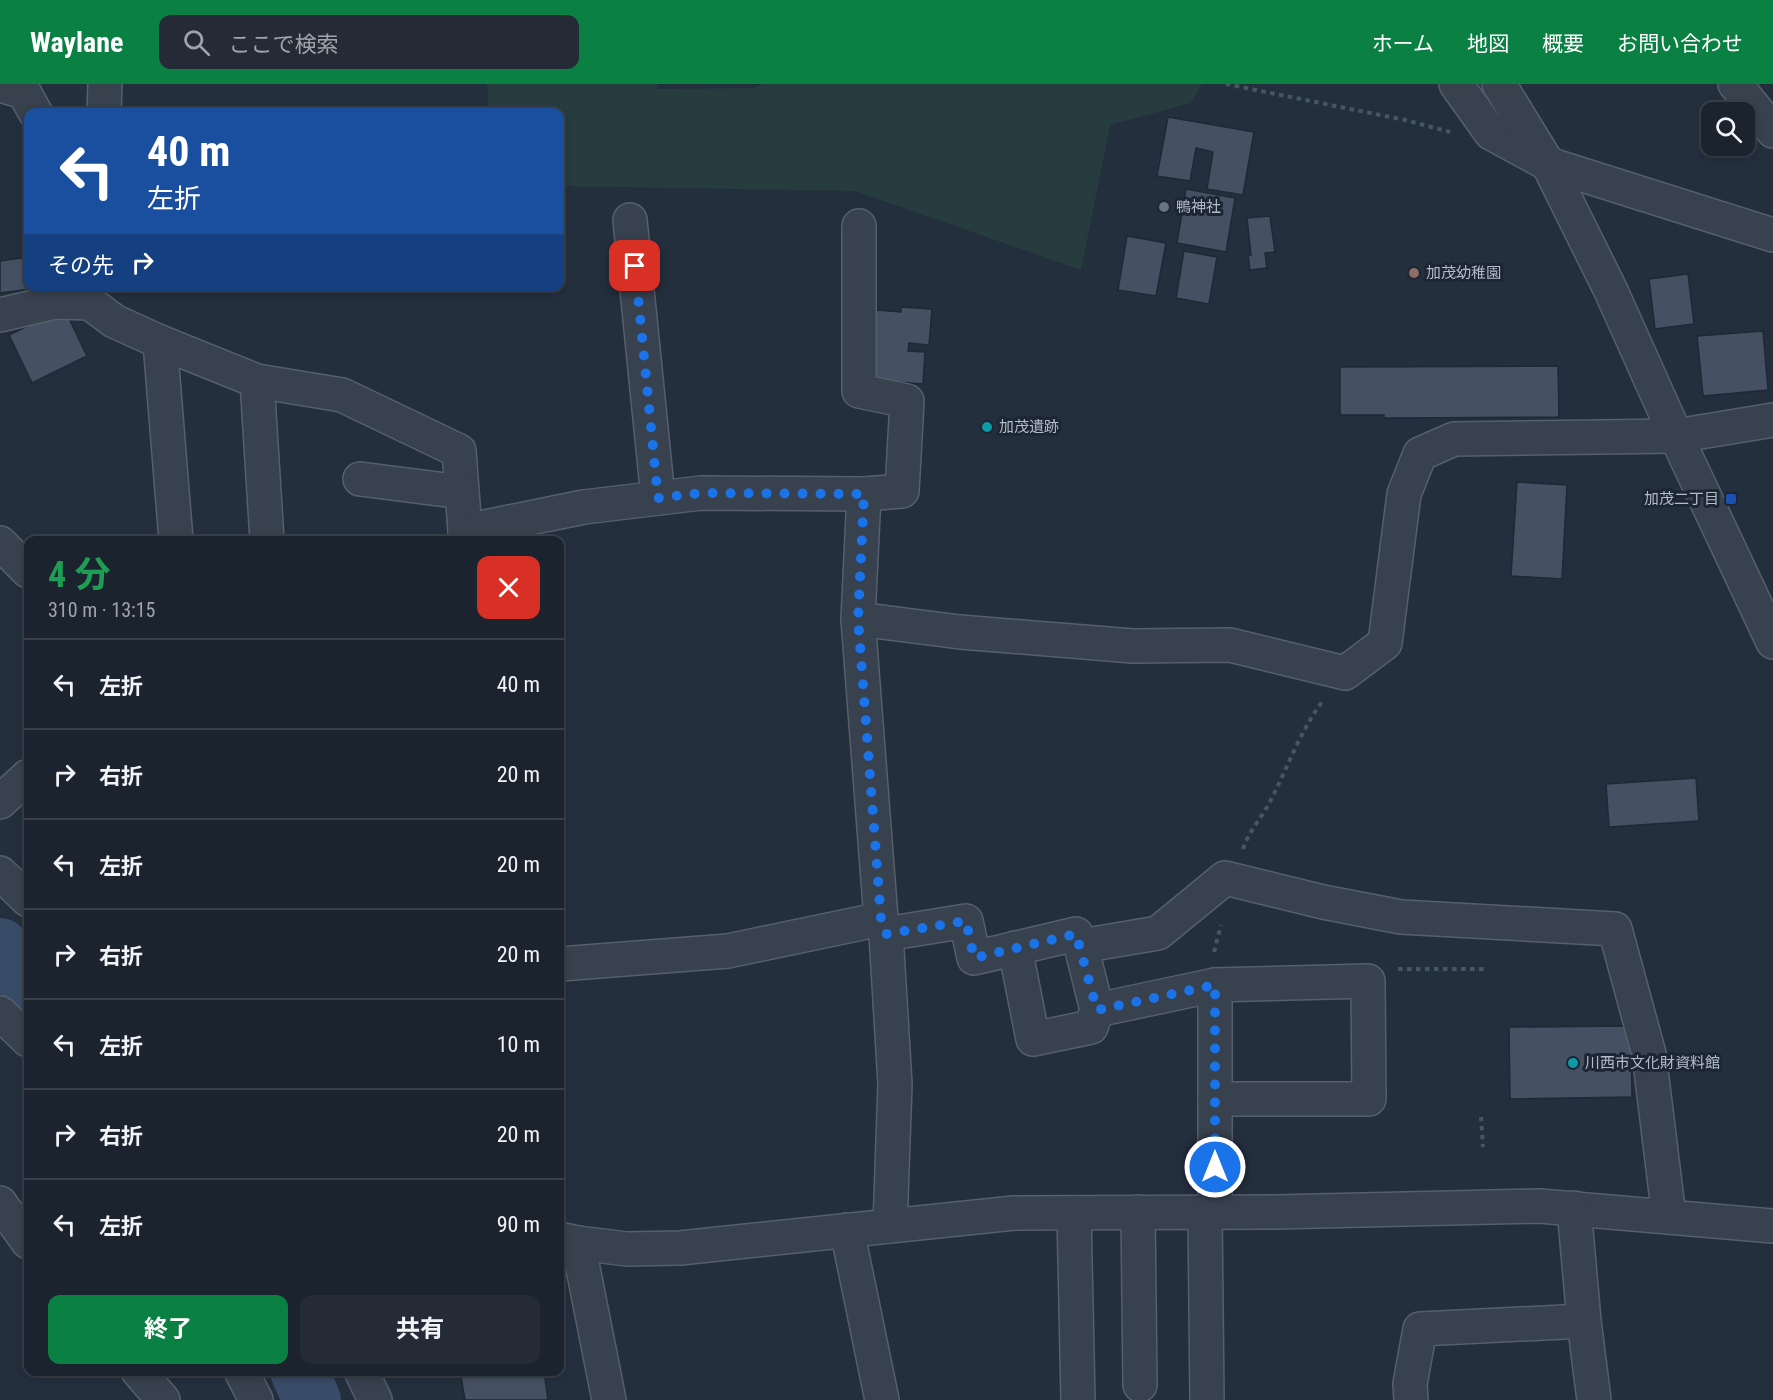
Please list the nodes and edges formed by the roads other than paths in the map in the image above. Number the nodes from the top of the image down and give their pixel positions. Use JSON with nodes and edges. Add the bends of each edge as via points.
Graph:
{"nodes":[{"id":1,"x":105,"y":84,"type":"edge"},
{"id":2,"x":1456,"y":84,"type":"edge"},
{"id":3,"x":1499,"y":84,"type":"edge"},
{"id":4,"x":1735,"y":84,"type":"edge"},
{"id":5,"x":0,"y":85,"type":"edge"},
{"id":6,"x":33,"y":108,"type":"edge"},
{"id":7,"x":104,"y":108,"type":"edge"},
{"id":8,"x":1773,"y":132,"type":"edge"},
{"id":9,"x":1548,"y":164,"type":"junction"},
{"id":10,"x":630,"y":220,"type":"dead end"},
{"id":11,"x":859,"y":226,"type":"dead end"},
{"id":12,"x":1773,"y":235,"type":"edge"},
{"id":13,"x":54,"y":294,"type":"edge"},
{"id":14,"x":103,"y":300,"type":"edge"},
{"id":15,"x":0,"y":315,"type":"edge"},
{"id":16,"x":160,"y":342,"type":"junction"},
{"id":17,"x":257,"y":381,"type":"junction"},
{"id":18,"x":1773,"y":420,"type":"edge"},
{"id":19,"x":1677,"y":436,"type":"junction"},
{"id":20,"x":360,"y":479,"type":"dead end"},
{"id":21,"x":462,"y":492,"type":"junction"},
{"id":22,"x":864,"y":494,"type":"junction"},
{"id":23,"x":658,"y":498,"type":"junction"},
{"id":24,"x":465,"y":535,"type":"edge"},
{"id":25,"x":176,"y":536,"type":"edge"},
{"id":26,"x":267,"y":536,"type":"edge"},
{"id":27,"x":0,"y":543,"type":"edge"},
{"id":28,"x":24,"y":567,"type":"edge"},
{"id":29,"x":858,"y":619,"type":"junction"},
{"id":30,"x":1773,"y":642,"type":"edge"},
{"id":31,"x":0,"y":873,"type":"edge"},
{"id":32,"x":24,"y":896,"type":"edge"},
{"id":33,"x":884,"y":926,"type":"junction"},
{"id":34,"x":1081,"y":946,"type":"junction"},
{"id":35,"x":1015,"y":948,"type":"junction"},
{"id":36,"x":564,"y":964,"type":"edge"},
{"id":37,"x":1212,"y":986,"type":"junction"},
{"id":38,"x":1097,"y":1010,"type":"junction"},
{"id":39,"x":0,"y":1013,"type":"edge"},
{"id":40,"x":24,"y":1036,"type":"edge"},
{"id":41,"x":1215,"y":1099,"type":"junction"},
{"id":42,"x":7,"y":1203,"type":"edge"},
{"id":43,"x":1574,"y":1208,"type":"junction"},
{"id":44,"x":1138,"y":1212,"type":"junction"},
{"id":45,"x":1210,"y":1212,"type":"junction"},
{"id":46,"x":1074,"y":1213,"type":"junction"},
{"id":47,"x":1670,"y":1217,"type":"junction"},
{"id":48,"x":890,"y":1226,"type":"junction"},
{"id":49,"x":1773,"y":1226,"type":"edge"},
{"id":50,"x":847,"y":1230,"type":"junction"},
{"id":51,"x":24,"y":1235,"type":"edge"},
{"id":52,"x":569,"y":1241,"type":"edge"},
{"id":53,"x":1584,"y":1322,"type":"junction"},
{"id":54,"x":142,"y":1376,"type":"edge"},
{"id":55,"x":244,"y":1376,"type":"edge"},
{"id":56,"x":363,"y":1376,"type":"edge"},
{"id":57,"x":1140,"y":1385,"type":"dead end"},
{"id":58,"x":163,"y":1400,"type":"edge"},
{"id":59,"x":256,"y":1400,"type":"edge"},
{"id":60,"x":375,"y":1400,"type":"edge"},
{"id":61,"x":609,"y":1400,"type":"edge"},
{"id":62,"x":882,"y":1400,"type":"edge"},
{"id":63,"x":1078,"y":1400,"type":"edge"},
{"id":64,"x":1206,"y":1400,"type":"edge"},
{"id":65,"x":1411,"y":1400,"type":"edge"},
{"id":66,"x":1594,"y":1400,"type":"edge"}],
"edges":[{"from":1,"to":7,"type":"street"},
{"from":2,"to":9,"type":"street","via":[[1491,133]]},
{"from":3,"to":9,"type":"street"},
{"from":4,"to":8,"type":"street"},
{"from":5,"to":6,"type":"street","via":[[24,92]]},
{"from":9,"to":12,"type":"street"},
{"from":9,"to":19,"type":"street"},
{"from":10,"to":23,"type":"street"},
{"from":11,"to":22,"type":"street","via":[[859,391],[907,401],[902,491]]},
{"from":13,"to":14,"type":"street","via":[[90,303]]},
{"from":13,"to":15,"type":"street"},
{"from":14,"to":16,"type":"street","via":[[114,321]]},
{"from":16,"to":17,"type":"street"},
{"from":16,"to":25,"type":"street"},
{"from":17,"to":21,"type":"street","via":[[342,394],[459,451]]},
{"from":17,"to":26,"type":"street"},
{"from":18,"to":19,"type":"street"},
{"from":19,"to":29,"type":"street","via":[[1454,439],[1420,454],[1404,494],[1385,643],[1345,673],[1230,645],[1133,646]]},
{"from":19,"to":30,"type":"street"},
{"from":20,"to":21,"type":"street"},
{"from":21,"to":24,"type":"street"},
{"from":22,"to":23,"type":"street","via":[[701,493]]},
{"from":22,"to":29,"type":"street"},
{"from":23,"to":24,"type":"street","via":[[584,507]]},
{"from":27,"to":28,"type":"street"},
{"from":29,"to":33,"type":"street"},
{"from":31,"to":32,"type":"street"},
{"from":33,"to":35,"type":"street","via":[[966,921],[974,958]]},
{"from":33,"to":36,"type":"street","via":[[728,951]]},
{"from":33,"to":48,"type":"street","via":[[895,1084]]},
{"from":34,"to":35,"type":"street","via":[[1076,934]]},
{"from":34,"to":38,"type":"street"},
{"from":34,"to":47,"type":"street","via":[[1158,933],[1225,878],[1401,917],[1615,929],[1649,1054]]},
{"from":35,"to":38,"type":"street","via":[[1033,1039],[1091,1027]]},
{"from":37,"to":38,"type":"street"},
{"from":37,"to":41,"type":"street"},
{"from":37,"to":41,"type":"street","via":[[1368,981],[1369,1099]]},
{"from":39,"to":40,"type":"street"},
{"from":41,"to":45,"type":"street"},
{"from":42,"to":51,"type":"street"},
{"from":43,"to":45,"type":"street"},
{"from":43,"to":47,"type":"street"},
{"from":43,"to":53,"type":"street"},
{"from":44,"to":45,"type":"street"},
{"from":44,"to":46,"type":"street"},
{"from":44,"to":57,"type":"street"},
{"from":45,"to":64,"type":"street"},
{"from":46,"to":48,"type":"street","via":[[1014,1213]]},
{"from":46,"to":63,"type":"street"},
{"from":47,"to":49,"type":"street"},
{"from":48,"to":50,"type":"street"},
{"from":50,"to":52,"type":"street","via":[[680,1248],[627,1249]]},
{"from":50,"to":62,"type":"street"},
{"from":52,"to":61,"type":"street"},
{"from":53,"to":65,"type":"street","via":[[1420,1329],[1410,1384]]},
{"from":53,"to":66,"type":"street"},
{"from":54,"to":58,"type":"street"},
{"from":55,"to":59,"type":"street"},
{"from":56,"to":60,"type":"street"}]}
